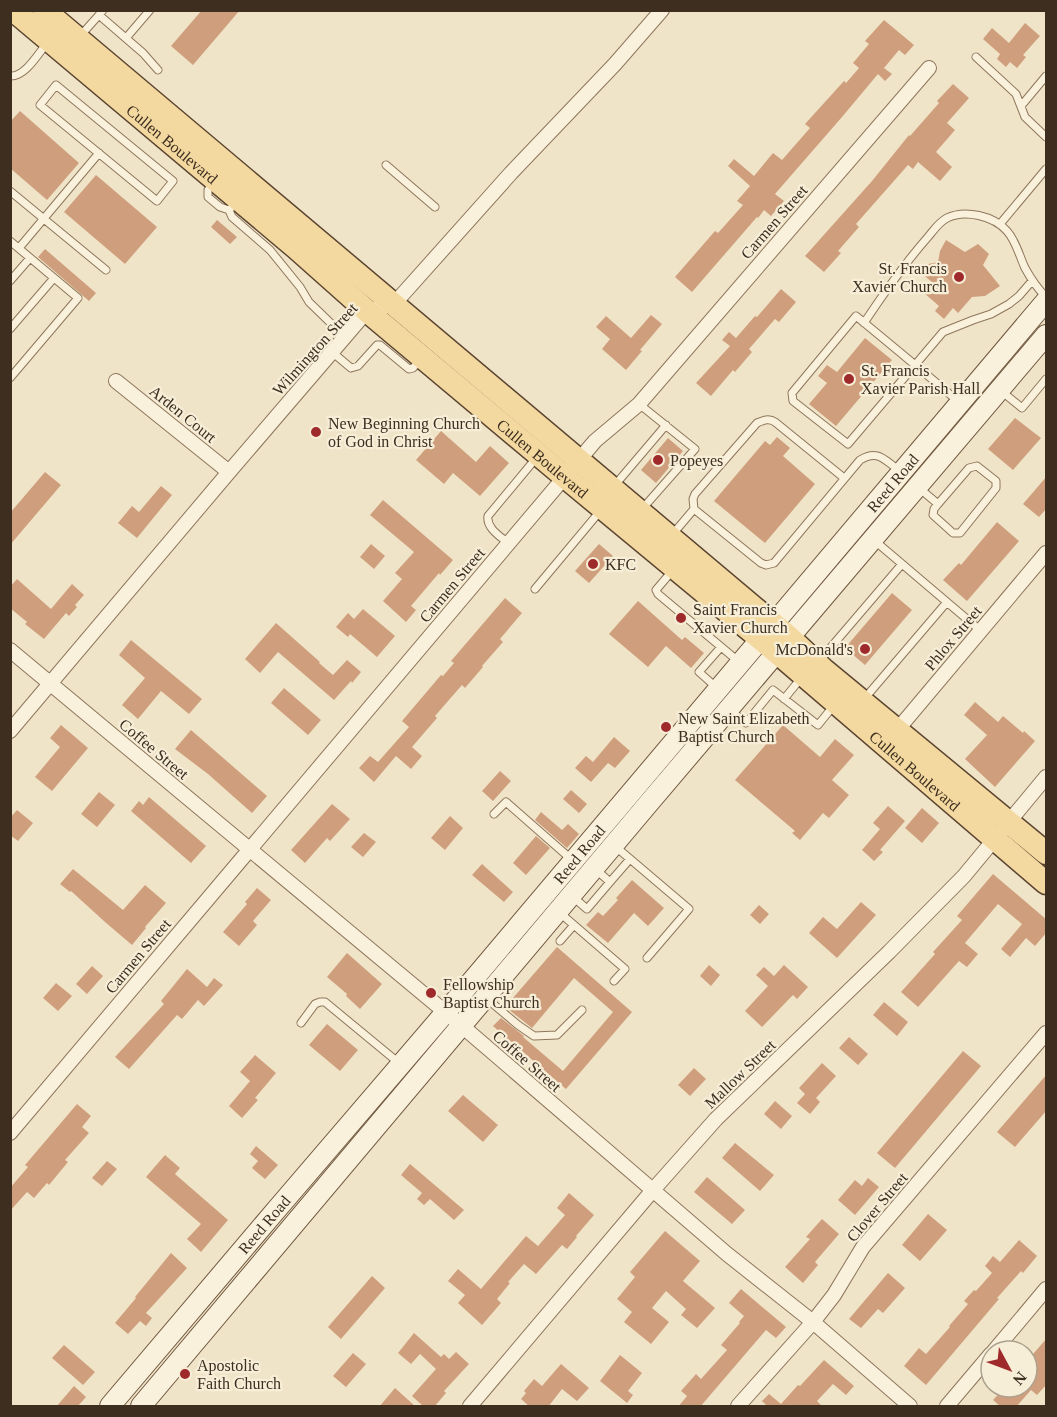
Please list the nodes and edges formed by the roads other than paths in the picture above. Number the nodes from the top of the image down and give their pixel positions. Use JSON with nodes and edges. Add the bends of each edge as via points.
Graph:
{"nodes":[{"id":1,"x":13,"y":10,"type":"edge"},
{"id":2,"x":150,"y":10,"type":"edge"},
{"id":3,"x":662,"y":10,"type":"edge"},
{"id":4,"x":101,"y":13,"type":"edge"},
{"id":5,"x":54,"y":22,"type":"edge"},
{"id":6,"x":126,"y":38,"type":"junction"},
{"id":7,"x":77,"y":39,"type":"junction"},
{"id":8,"x":976,"y":57,"type":"dead end"},
{"id":9,"x":929,"y":68,"type":"dead end"},
{"id":10,"x":158,"y":70,"type":"dead end"},
{"id":11,"x":10,"y":76,"type":"edge"},
{"id":12,"x":122,"y":76,"type":"junction"},
{"id":13,"x":1047,"y":76,"type":"edge"},
{"id":14,"x":119,"y":99,"type":"junction"},
{"id":15,"x":1021,"y":106,"type":"junction"},
{"id":16,"x":1047,"y":137,"type":"edge"},
{"id":17,"x":99,"y":153,"type":"junction"},
{"id":18,"x":386,"y":165,"type":"dead end"},
{"id":19,"x":1047,"y":169,"type":"edge"},
{"id":20,"x":10,"y":191,"type":"edge"},
{"id":21,"x":236,"y":196,"type":"junction"},
{"id":22,"x":435,"y":207,"type":"dead end"},
{"id":23,"x":44,"y":218,"type":"junction"},
{"id":24,"x":1000,"y":224,"type":"junction"},
{"id":25,"x":10,"y":241,"type":"edge"},
{"id":26,"x":276,"y":243,"type":"junction"},
{"id":27,"x":19,"y":248,"type":"junction"},
{"id":28,"x":30,"y":258,"type":"junction"},
{"id":29,"x":106,"y":270,"type":"dead end"},
{"id":30,"x":54,"y":278,"type":"junction"},
{"id":31,"x":10,"y":281,"type":"edge"},
{"id":32,"x":1032,"y":281,"type":"junction"},
{"id":33,"x":1047,"y":299,"type":"edge"},
{"id":34,"x":394,"y":304,"type":"junction"},
{"id":35,"x":367,"y":311,"type":"junction"},
{"id":36,"x":864,"y":322,"type":"junction"},
{"id":37,"x":10,"y":329,"type":"edge"},
{"id":38,"x":1047,"y":335,"type":"edge"},
{"id":39,"x":345,"y":337,"type":"junction"},
{"id":40,"x":1015,"y":338,"type":"junction"},
{"id":41,"x":332,"y":352,"type":"junction"},
{"id":42,"x":1032,"y":352,"type":"junction"},
{"id":43,"x":422,"y":357,"type":"junction"},
{"id":44,"x":916,"y":366,"type":"junction"},
{"id":45,"x":10,"y":378,"type":"edge"},
{"id":46,"x":1047,"y":379,"type":"edge"},
{"id":47,"x":116,"y":381,"type":"dead end"},
{"id":48,"x":1000,"y":390,"type":"junction"},
{"id":49,"x":960,"y":403,"type":"junction"},
{"id":50,"x":639,"y":404,"type":"junction"},
{"id":51,"x":666,"y":425,"type":"junction"},
{"id":52,"x":539,"y":455,"type":"junction"},
{"id":53,"x":572,"y":469,"type":"junction"},
{"id":54,"x":229,"y":472,"type":"junction"},
{"id":55,"x":902,"y":472,"type":"junction"},
{"id":56,"x":844,"y":478,"type":"junction"},
{"id":57,"x":917,"y":486,"type":"junction"},
{"id":58,"x":607,"y":498,"type":"junction"},
{"id":59,"x":938,"y":504,"type":"junction"},
{"id":60,"x":694,"y":509,"type":"junction"},
{"id":61,"x":640,"y":512,"type":"junction"},
{"id":62,"x":671,"y":537,"type":"junction"},
{"id":63,"x":873,"y":539,"type":"junction"},
{"id":64,"x":509,"y":544,"type":"junction"},
{"id":65,"x":1047,"y":553,"type":"edge"},
{"id":66,"x":902,"y":564,"type":"junction"},
{"id":67,"x":675,"y":568,"type":"junction"},
{"id":68,"x":535,"y":589,"type":"dead end"},
{"id":69,"x":946,"y":602,"type":"junction"},
{"id":70,"x":981,"y":631,"type":"junction"},
{"id":71,"x":775,"y":638,"type":"junction"},
{"id":72,"x":721,"y":647,"type":"junction"},
{"id":73,"x":10,"y":650,"type":"edge"},
{"id":74,"x":740,"y":663,"type":"junction"},
{"id":75,"x":810,"y":669,"type":"junction"},
{"id":76,"x":757,"y":676,"type":"junction"},
{"id":77,"x":51,"y":684,"type":"junction"},
{"id":78,"x":718,"y":689,"type":"junction"},
{"id":79,"x":773,"y":690,"type":"junction"},
{"id":80,"x":784,"y":699,"type":"junction"},
{"id":81,"x":863,"y":701,"type":"junction"},
{"id":82,"x":836,"y":703,"type":"junction"},
{"id":83,"x":729,"y":710,"type":"junction"},
{"id":84,"x":10,"y":731,"type":"edge"},
{"id":85,"x":891,"y":737,"type":"junction"},
{"id":86,"x":1047,"y":777,"type":"edge"},
{"id":87,"x":633,"y":790,"type":"junction"},
{"id":88,"x":648,"y":804,"type":"junction"},
{"id":89,"x":494,"y":814,"type":"dead end"},
{"id":90,"x":1009,"y":821,"type":"junction"},
{"id":91,"x":995,"y":839,"type":"junction"},
{"id":92,"x":614,"y":845,"type":"junction"},
{"id":93,"x":250,"y":849,"type":"junction"},
{"id":94,"x":1047,"y":854,"type":"edge"},
{"id":95,"x":630,"y":859,"type":"junction"},
{"id":96,"x":573,"y":861,"type":"junction"},
{"id":97,"x":594,"y":868,"type":"junction"},
{"id":98,"x":610,"y":882,"type":"junction"},
{"id":99,"x":1047,"y":882,"type":"edge"},
{"id":100,"x":565,"y":904,"type":"junction"},
{"id":101,"x":574,"y":925,"type":"junction"},
{"id":102,"x":560,"y":941,"type":"dead end"},
{"id":103,"x":647,"y":958,"type":"dead end"},
{"id":104,"x":614,"y":981,"type":"dead end"},
{"id":105,"x":486,"y":998,"type":"junction"},
{"id":106,"x":582,"y":1010,"type":"dead end"},
{"id":107,"x":446,"y":1013,"type":"junction"},
{"id":108,"x":301,"y":1023,"type":"dead end"},
{"id":109,"x":462,"y":1026,"type":"junction"},
{"id":110,"x":1047,"y":1033,"type":"edge"},
{"id":111,"x":401,"y":1065,"type":"junction"},
{"id":112,"x":10,"y":1133,"type":"edge"},
{"id":113,"x":653,"y":1190,"type":"junction"},
{"id":114,"x":276,"y":1209,"type":"junction"},
{"id":115,"x":294,"y":1224,"type":"junction"},
{"id":116,"x":1047,"y":1288,"type":"edge"},
{"id":117,"x":813,"y":1322,"type":"junction"},
{"id":118,"x":1004,"y":1339,"type":"edge"},
{"id":119,"x":979,"y":1369,"type":"edge"},
{"id":120,"x":135,"y":1377,"type":"junction"},
{"id":121,"x":147,"y":1399,"type":"edge"},
{"id":122,"x":110,"y":1407,"type":"edge"},
{"id":123,"x":470,"y":1407,"type":"edge"},
{"id":124,"x":738,"y":1407,"type":"edge"},
{"id":125,"x":910,"y":1407,"type":"edge"},
{"id":126,"x":947,"y":1407,"type":"edge"}],
"edges":[{"from":1,"to":5,"type":"main road","name":"Cullen Boulevard"},
{"from":2,"to":6,"type":"lane"},
{"from":3,"to":34,"type":"street"},
{"from":4,"to":6,"type":"lane"},
{"from":4,"to":7,"type":"lane"},
{"from":5,"to":7,"type":"main road","name":"Cullen Boulevard"},
{"from":5,"to":11,"type":"lane","via":[[23,73]]},
{"from":5,"to":14,"type":"main road","name":"Cullen Boulevard"},
{"from":6,"to":10,"type":"lane"},
{"from":7,"to":12,"type":"main road","name":"Cullen Boulevard"},
{"from":8,"to":15,"type":"lane","via":[[1016,94]]},
{"from":9,"to":50,"type":"street","name":"Carmen Street"},
{"from":12,"to":14,"type":"main road"},
{"from":12,"to":21,"type":"main road","name":"Cullen Boulevard"},
{"from":13,"to":15,"type":"lane"},
{"from":14,"to":21,"type":"main road","name":"Cullen Boulevard"},
{"from":15,"to":16,"type":"lane","via":[[1024,117]]},
{"from":17,"to":17,"type":"lane","via":[[157,201],[173,181],[56,85],[40,105]]},
{"from":17,"to":23,"type":"lane"},
{"from":18,"to":22,"type":"lane"},
{"from":19,"to":24,"type":"lane"},
{"from":20,"to":23,"type":"lane"},
{"from":21,"to":26,"type":"main road","name":"Cullen Boulevard"},
{"from":21,"to":34,"type":"main road","name":"Cullen Boulevard"},
{"from":23,"to":27,"type":"lane"},
{"from":23,"to":29,"type":"lane"},
{"from":24,"to":32,"type":"lane","via":[[1016,246]]},
{"from":24,"to":36,"type":"lane","via":[[971,214],[946,218]]},
{"from":25,"to":27,"type":"lane"},
{"from":26,"to":35,"type":"main road","name":"Cullen Boulevard"},
{"from":26,"to":39,"type":"lane","via":[[309,302]]},
{"from":27,"to":28,"type":"lane"},
{"from":28,"to":30,"type":"lane"},
{"from":28,"to":31,"type":"lane"},
{"from":30,"to":37,"type":"lane"},
{"from":30,"to":45,"type":"lane","via":[[78,298]]},
{"from":32,"to":33,"type":"lane"},
{"from":32,"to":44,"type":"lane","via":[[1009,304],[943,332]]},
{"from":33,"to":40,"type":"street","name":"Reed Road"},
{"from":34,"to":35,"type":"street","name":"Wilmington Street"},
{"from":34,"to":53,"type":"main road","name":"Cullen Boulevard"},
{"from":35,"to":39,"type":"street","name":"Wilmington Street"},
{"from":35,"to":43,"type":"main road","name":"Cullen Boulevard"},
{"from":36,"to":44,"type":"lane"},
{"from":36,"to":44,"type":"lane","via":[[856,316],[792,393],[793,401],[848,444]]},
{"from":38,"to":42,"type":"street","name":"Reed Road"},
{"from":39,"to":41,"type":"street","name":"Wilmington Street"},
{"from":40,"to":42,"type":"street"},
{"from":40,"to":49,"type":"street","name":"Reed Road"},
{"from":41,"to":43,"type":"lane","via":[[351,368],[358,366],[377,345],[410,369]]},
{"from":41,"to":54,"type":"street","name":"Wilmington Street"},
{"from":42,"to":48,"type":"street","name":"Reed Road"},
{"from":43,"to":52,"type":"main road","name":"Cullen Boulevard"},
{"from":44,"to":49,"type":"lane"},
{"from":46,"to":48,"type":"lane","via":[[1022,408]]},
{"from":47,"to":54,"type":"street","name":"Arden Court"},
{"from":48,"to":57,"type":"street","name":"Reed Road"},
{"from":49,"to":55,"type":"street","name":"Reed Road"},
{"from":50,"to":51,"type":"lane"},
{"from":50,"to":53,"type":"street","name":"Carmen Street","via":[[595,441]]},
{"from":51,"to":58,"type":"lane"},
{"from":51,"to":61,"type":"lane","via":[[695,449]]},
{"from":52,"to":53,"type":"main road","name":"Cullen Boulevard"},
{"from":52,"to":64,"type":"lane","via":[[488,516],[490,527]]},
{"from":53,"to":58,"type":"main road","name":"Cullen Boulevard"},
{"from":53,"to":64,"type":"street","name":"Carmen Street"},
{"from":54,"to":77,"type":"street","name":"Wilmington Street"},
{"from":55,"to":56,"type":"lane","via":[[873,455],[860,460]]},
{"from":55,"to":57,"type":"street"},
{"from":55,"to":71,"type":"street","name":"Reed Road"},
{"from":56,"to":60,"type":"lane","via":[[774,562],[766,565]]},
{"from":56,"to":60,"type":"lane","via":[[776,422],[764,420],[757,423],[695,494]]},
{"from":57,"to":59,"type":"lane"},
{"from":57,"to":63,"type":"street","name":"Reed Road"},
{"from":58,"to":61,"type":"main road","name":"Cullen Boulevard"},
{"from":58,"to":67,"type":"main road","name":"Cullen Boulevard"},
{"from":58,"to":68,"type":"lane"},
{"from":59,"to":59,"type":"lane","via":[[969,468],[977,466],[996,481],[996,488],[960,533],[953,533],[933,515]]},
{"from":60,"to":62,"type":"lane"},
{"from":61,"to":62,"type":"main road","name":"Cullen Boulevard"},
{"from":62,"to":71,"type":"main road","name":"Cullen Boulevard"},
{"from":63,"to":66,"type":"lane"},
{"from":63,"to":71,"type":"street","name":"Reed Road"},
{"from":64,"to":93,"type":"street","name":"Carmen Street"},
{"from":65,"to":70,"type":"street","name":"Phlox Street"},
{"from":66,"to":69,"type":"lane"},
{"from":66,"to":75,"type":"lane"},
{"from":67,"to":71,"type":"main road","name":"Cullen Boulevard"},
{"from":67,"to":72,"type":"lane","via":[[656,590],[658,594]]},
{"from":69,"to":70,"type":"lane"},
{"from":69,"to":81,"type":"lane"},
{"from":70,"to":85,"type":"street","name":"Phlox Street"},
{"from":71,"to":74,"type":"street","name":"Reed Road"},
{"from":71,"to":75,"type":"main road","name":"Cullen Boulevard"},
{"from":71,"to":76,"type":"street","name":"Reed Road"},
{"from":72,"to":74,"type":"lane"},
{"from":72,"to":78,"type":"lane","via":[[699,672]]},
{"from":73,"to":77,"type":"street","name":"Coffee Street"},
{"from":74,"to":78,"type":"street","name":"Reed Road"},
{"from":75,"to":80,"type":"lane"},
{"from":75,"to":81,"type":"main road","name":"Cullen Boulevard"},
{"from":75,"to":82,"type":"main road","name":"Cullen Boulevard"},
{"from":76,"to":79,"type":"lane"},
{"from":76,"to":83,"type":"street","name":"Reed Road"},
{"from":77,"to":84,"type":"street","name":"Wilmington Street"},
{"from":77,"to":93,"type":"street","name":"Coffee Street"},
{"from":78,"to":87,"type":"street","name":"Reed Road"},
{"from":79,"to":80,"type":"lane"},
{"from":79,"to":83,"type":"lane","via":[[746,723]]},
{"from":80,"to":82,"type":"lane","via":[[818,725]]},
{"from":81,"to":85,"type":"main road","name":"Cullen Boulevard"},
{"from":82,"to":85,"type":"main road","name":"Cullen Boulevard"},
{"from":83,"to":88,"type":"street","name":"Reed Road"},
{"from":85,"to":90,"type":"main road","name":"Cullen Boulevard"},
{"from":85,"to":91,"type":"main road","name":"Cullen Boulevard"},
{"from":86,"to":90,"type":"street","name":"Mallow Street"},
{"from":87,"to":88,"type":"street"},
{"from":87,"to":96,"type":"street","name":"Reed Road"},
{"from":88,"to":92,"type":"street","name":"Reed Road"},
{"from":89,"to":96,"type":"lane","via":[[506,802]]},
{"from":90,"to":91,"type":"street","name":"Mallow Street"},
{"from":90,"to":94,"type":"main road","name":"Cullen Boulevard"},
{"from":91,"to":99,"type":"main road","name":"Cullen Boulevard"},
{"from":91,"to":113,"type":"street","name":"Mallow Street","via":[[890,952],[716,1119]]},
{"from":92,"to":95,"type":"lane"},
{"from":92,"to":97,"type":"street","name":"Reed Road"},
{"from":93,"to":107,"type":"street","name":"Coffee Street"},
{"from":93,"to":112,"type":"street","name":"Carmen Street"},
{"from":95,"to":98,"type":"lane"},
{"from":95,"to":103,"type":"lane","via":[[689,909]]},
{"from":96,"to":107,"type":"street","name":"Reed Road"},
{"from":97,"to":98,"type":"lane"},
{"from":97,"to":100,"type":"street","name":"Reed Road"},
{"from":98,"to":100,"type":"lane","via":[[587,909]]},
{"from":100,"to":101,"type":"lane"},
{"from":100,"to":105,"type":"street","name":"Reed Road"},
{"from":101,"to":102,"type":"lane"},
{"from":101,"to":104,"type":"lane","via":[[625,969]]},
{"from":105,"to":106,"type":"lane","via":[[534,1036],[557,1035]]},
{"from":105,"to":109,"type":"street","name":"Reed Road"},
{"from":107,"to":109,"type":"street","name":"Coffee Street"},
{"from":107,"to":111,"type":"street","name":"Reed Road"},
{"from":108,"to":111,"type":"lane","via":[[315,1004],[325,1002]]},
{"from":109,"to":113,"type":"street","name":"Coffee Street"},
{"from":109,"to":115,"type":"street","name":"Reed Road"},
{"from":110,"to":117,"type":"street","name":"Clover Street","via":[[863,1247]]},
{"from":111,"to":114,"type":"street","name":"Reed Road"},
{"from":113,"to":117,"type":"street","name":"Coffee Street"},
{"from":113,"to":123,"type":"street","name":"Mallow Street"},
{"from":114,"to":115,"type":"street"},
{"from":114,"to":120,"type":"street","name":"Reed Road"},
{"from":115,"to":121,"type":"street","name":"Reed Road"},
{"from":116,"to":118,"type":"street"},
{"from":117,"to":124,"type":"street","name":"Clover Street"},
{"from":117,"to":125,"type":"street","name":"Coffee Street"},
{"from":119,"to":126,"type":"street"},
{"from":120,"to":121,"type":"street"},
{"from":120,"to":122,"type":"street","name":"Reed Road"}]}
